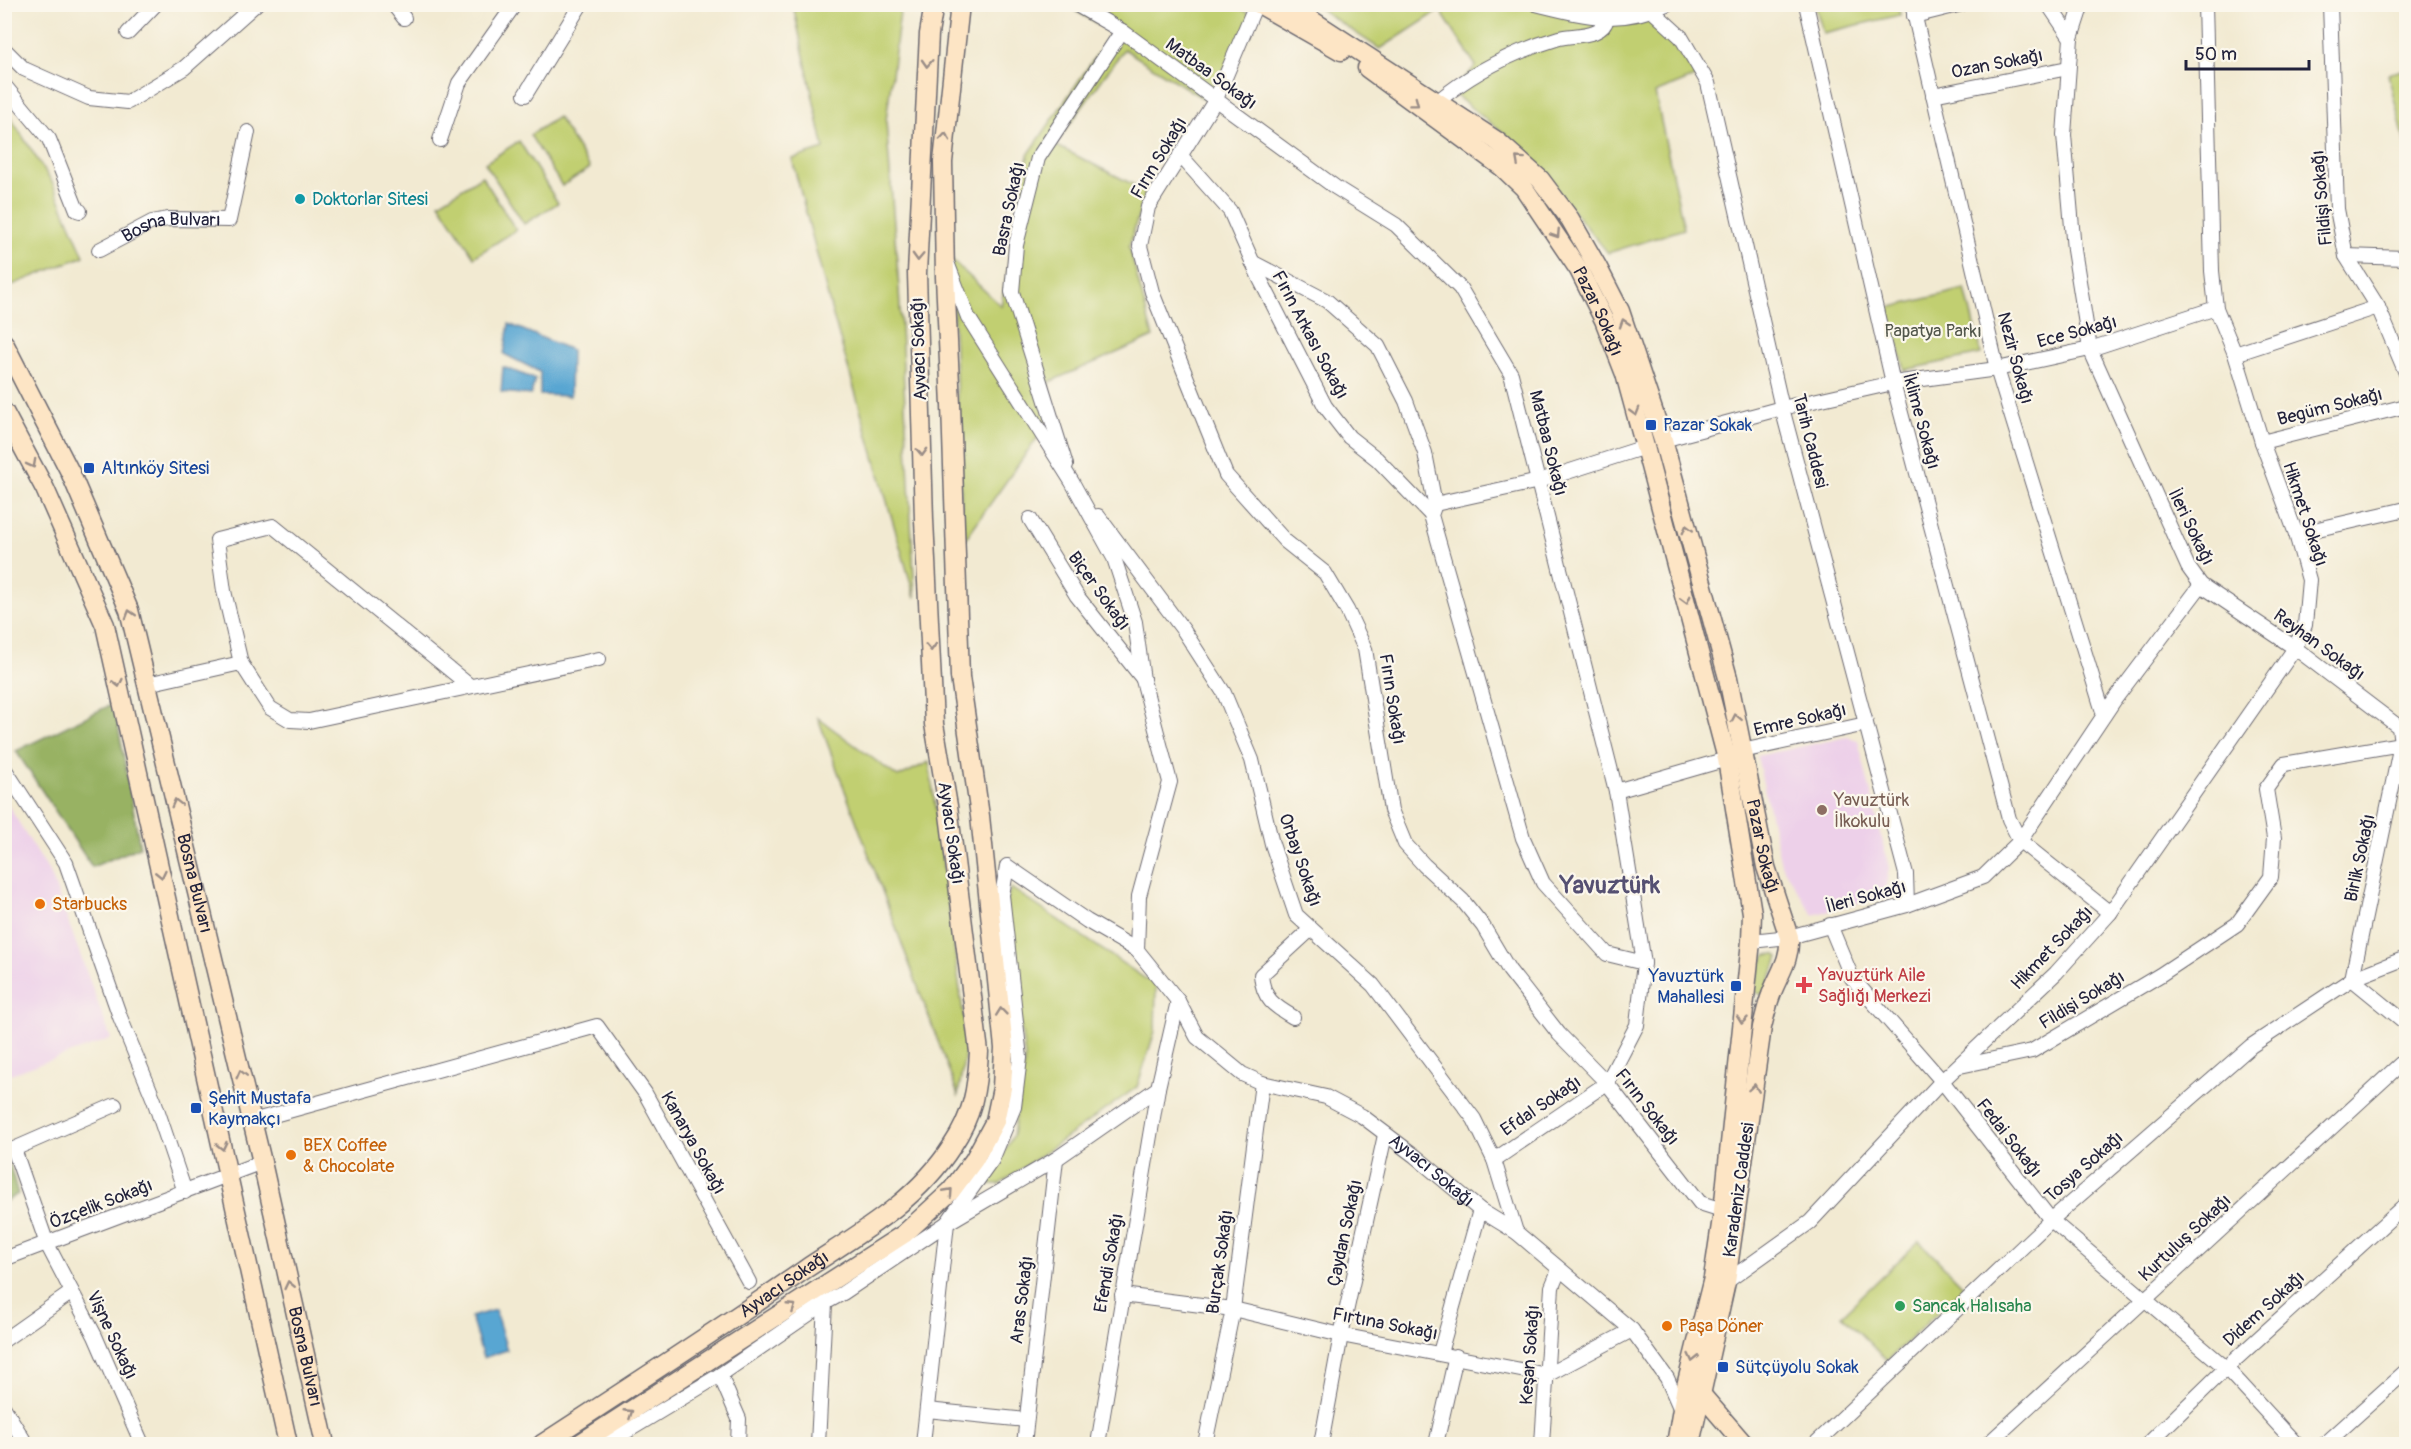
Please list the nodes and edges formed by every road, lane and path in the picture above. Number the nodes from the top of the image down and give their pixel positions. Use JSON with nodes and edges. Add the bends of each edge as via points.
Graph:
{"nodes":[{"id":1,"x":156,"y":4,"type":"edge"},
{"id":2,"x":256,"y":4,"type":"edge"},
{"id":3,"x":393,"y":4,"type":"edge"},
{"id":4,"x":515,"y":4,"type":"edge"},
{"id":5,"x":581,"y":4,"type":"edge"},
{"id":6,"x":934,"y":4,"type":"edge"},
{"id":7,"x":1075,"y":4,"type":"edge"},
{"id":8,"x":1258,"y":4,"type":"edge"},
{"id":9,"x":1287,"y":4,"type":"edge"},
{"id":10,"x":1536,"y":4,"type":"edge"},
{"id":11,"x":1667,"y":4,"type":"edge"},
{"id":12,"x":1806,"y":4,"type":"edge"},
{"id":13,"x":1962,"y":4,"type":"edge"},
{"id":14,"x":2048,"y":4,"type":"edge"},
{"id":15,"x":2082,"y":4,"type":"edge"},
{"id":16,"x":2205,"y":4,"type":"edge"},
{"id":17,"x":2330,"y":4,"type":"edge"},
{"id":18,"x":960,"y":5,"type":"edge"},
{"id":19,"x":1649,"y":8,"type":"edge"},
{"id":20,"x":1913,"y":10,"type":"edge"},
{"id":21,"x":404,"y":18,"type":"dead end"},
{"id":22,"x":1607,"y":18,"type":"junction"},
{"id":23,"x":1122,"y":31,"type":"junction"},
{"id":24,"x":128,"y":33,"type":"dead end"},
{"id":25,"x":2071,"y":38,"type":"junction"},
{"id":26,"x":4,"y":49,"type":"edge"},
{"id":27,"x":2068,"y":68,"type":"junction"},
{"id":28,"x":4,"y":85,"type":"edge"},
{"id":29,"x":525,"y":95,"type":"dead end"},
{"id":30,"x":1933,"y":95,"type":"junction"},
{"id":31,"x":1216,"y":99,"type":"junction"},
{"id":32,"x":1438,"y":101,"type":"junction"},
{"id":33,"x":248,"y":132,"type":"dead end"},
{"id":34,"x":440,"y":140,"type":"dead end"},
{"id":35,"x":1180,"y":154,"type":"junction"},
{"id":36,"x":80,"y":211,"type":"dead end"},
{"id":37,"x":99,"y":250,"type":"dead end"},
{"id":38,"x":944,"y":255,"type":"junction"},
{"id":39,"x":2346,"y":256,"type":"junction"},
{"id":40,"x":2406,"y":258,"type":"edge"},
{"id":41,"x":1252,"y":261,"type":"junction"},
{"id":42,"x":2216,"y":308,"type":"junction"},
{"id":43,"x":2378,"y":308,"type":"junction"},
{"id":44,"x":4,"y":343,"type":"edge"},
{"id":45,"x":2090,"y":349,"type":"junction"},
{"id":46,"x":2235,"y":354,"type":"junction"},
{"id":47,"x":1997,"y":369,"type":"junction"},
{"id":48,"x":2406,"y":373,"type":"edge"},
{"id":49,"x":1893,"y":383,"type":"junction"},
{"id":50,"x":2406,"y":406,"type":"edge"},
{"id":51,"x":1782,"y":408,"type":"junction"},
{"id":52,"x":4,"y":412,"type":"edge"},
{"id":53,"x":1663,"y":440,"type":"junction"},
{"id":54,"x":2262,"y":442,"type":"junction"},
{"id":55,"x":1645,"y":447,"type":"junction"},
{"id":56,"x":1539,"y":481,"type":"junction"},
{"id":57,"x":1072,"y":482,"type":"junction"},
{"id":58,"x":2406,"y":509,"type":"edge"},
{"id":59,"x":1433,"y":510,"type":"junction"},
{"id":60,"x":1030,"y":519,"type":"dead end"},
{"id":61,"x":2296,"y":534,"type":"junction"},
{"id":62,"x":2201,"y":585,"type":"junction"},
{"id":63,"x":2295,"y":648,"type":"junction"},
{"id":64,"x":598,"y":659,"type":"dead end"},
{"id":65,"x":241,"y":663,"type":"junction"},
{"id":66,"x":1143,"y":680,"type":"junction"},
{"id":67,"x":147,"y":684,"type":"junction"},
{"id":68,"x":470,"y":686,"type":"junction"},
{"id":69,"x":2104,"y":714,"type":"junction"},
{"id":70,"x":1866,"y":724,"type":"junction"},
{"id":71,"x":2404,"y":742,"type":"edge"},
{"id":72,"x":1735,"y":755,"type":"junction"},
{"id":73,"x":4,"y":768,"type":"edge"},
{"id":74,"x":1616,"y":791,"type":"junction"},
{"id":75,"x":2020,"y":841,"type":"junction"},
{"id":76,"x":1907,"y":905,"type":"junction"},
{"id":77,"x":2110,"y":913,"type":"junction"},
{"id":78,"x":1830,"y":925,"type":"junction"},
{"id":79,"x":1311,"y":929,"type":"junction"},
{"id":80,"x":1789,"y":937,"type":"junction"},
{"id":81,"x":1751,"y":941,"type":"junction"},
{"id":82,"x":1137,"y":950,"type":"junction"},
{"id":83,"x":2406,"y":958,"type":"edge"},
{"id":84,"x":1644,"y":963,"type":"junction"},
{"id":85,"x":2352,"y":979,"type":"junction"},
{"id":86,"x":1178,"y":1001,"type":"junction"},
{"id":87,"x":1293,"y":1017,"type":"dead end"},
{"id":88,"x":2406,"y":1023,"type":"edge"},
{"id":89,"x":2406,"y":1059,"type":"edge"},
{"id":90,"x":1960,"y":1066,"type":"junction"},
{"id":91,"x":1942,"y":1081,"type":"junction"},
{"id":92,"x":1262,"y":1083,"type":"junction"},
{"id":93,"x":1607,"y":1083,"type":"junction"},
{"id":94,"x":1158,"y":1088,"type":"junction"},
{"id":95,"x":115,"y":1105,"type":"dead end"},
{"id":96,"x":252,"y":1121,"type":"junction"},
{"id":97,"x":1385,"y":1135,"type":"junction"},
{"id":98,"x":1056,"y":1159,"type":"junction"},
{"id":99,"x":1494,"y":1160,"type":"junction"},
{"id":100,"x":262,"y":1162,"type":"junction"},
{"id":101,"x":228,"y":1175,"type":"junction"},
{"id":102,"x":185,"y":1192,"type":"junction"},
{"id":103,"x":2406,"y":1204,"type":"edge"},
{"id":104,"x":1480,"y":1210,"type":"junction"},
{"id":105,"x":1730,"y":1213,"type":"junction"},
{"id":106,"x":2050,"y":1220,"type":"junction"},
{"id":107,"x":947,"y":1223,"type":"junction"},
{"id":108,"x":1516,"y":1232,"type":"junction"},
{"id":109,"x":47,"y":1244,"type":"junction"},
{"id":110,"x":4,"y":1259,"type":"edge"},
{"id":111,"x":1559,"y":1269,"type":"junction"},
{"id":112,"x":1720,"y":1280,"type":"junction"},
{"id":113,"x":749,"y":1282,"type":"dead end"},
{"id":114,"x":72,"y":1292,"type":"junction"},
{"id":115,"x":1122,"y":1294,"type":"junction"},
{"id":116,"x":2145,"y":1299,"type":"junction"},
{"id":117,"x":825,"y":1302,"type":"junction"},
{"id":118,"x":1233,"y":1309,"type":"junction"},
{"id":119,"x":1632,"y":1330,"type":"junction"},
{"id":120,"x":1341,"y":1335,"type":"junction"},
{"id":121,"x":4,"y":1340,"type":"edge"},
{"id":122,"x":1440,"y":1353,"type":"junction"},
{"id":123,"x":1456,"y":1356,"type":"junction"},
{"id":124,"x":2226,"y":1368,"type":"junction"},
{"id":125,"x":2406,"y":1371,"type":"edge"},
{"id":126,"x":720,"y":1375,"type":"junction"},
{"id":127,"x":1547,"y":1375,"type":"junction"},
{"id":128,"x":1666,"y":1378,"type":"junction"},
{"id":129,"x":1694,"y":1390,"type":"junction"},
{"id":130,"x":4,"y":1408,"type":"edge"},
{"id":131,"x":927,"y":1410,"type":"junction"},
{"id":132,"x":1688,"y":1415,"type":"junction"},
{"id":133,"x":1026,"y":1420,"type":"junction"},
{"id":134,"x":1740,"y":1441,"type":"edge"},
{"id":135,"x":26,"y":1444,"type":"edge"},
{"id":136,"x":142,"y":1444,"type":"edge"},
{"id":137,"x":288,"y":1444,"type":"edge"},
{"id":138,"x":325,"y":1444,"type":"edge"},
{"id":139,"x":542,"y":1444,"type":"edge"},
{"id":140,"x":579,"y":1444,"type":"edge"},
{"id":141,"x":606,"y":1444,"type":"edge"},
{"id":142,"x":738,"y":1444,"type":"edge"},
{"id":143,"x":818,"y":1444,"type":"edge"},
{"id":144,"x":923,"y":1444,"type":"edge"},
{"id":145,"x":1024,"y":1444,"type":"edge"},
{"id":146,"x":1098,"y":1444,"type":"edge"},
{"id":147,"x":1205,"y":1444,"type":"edge"},
{"id":148,"x":1321,"y":1444,"type":"edge"},
{"id":149,"x":1436,"y":1444,"type":"edge"},
{"id":150,"x":1542,"y":1444,"type":"edge"},
{"id":151,"x":1676,"y":1444,"type":"edge"},
{"id":152,"x":1690,"y":1444,"type":"edge"},
{"id":153,"x":1815,"y":1444,"type":"edge"},
{"id":154,"x":1988,"y":1444,"type":"edge"},
{"id":155,"x":2148,"y":1444,"type":"edge"},
{"id":156,"x":2296,"y":1444,"type":"edge"},
{"id":157,"x":2325,"y":1444,"type":"edge"}],
"edges":[{"from":1,"to":24,"type":"street"},
{"from":2,"to":26,"type":"street","via":[[184,68],[128,102],[89,98],[24,69]]},
{"from":3,"to":21,"type":"street"},
{"from":4,"to":34,"type":"street","via":[[459,84]]},
{"from":5,"to":29,"type":"street"},
{"from":6,"to":139,"type":"main road","name":"Ayvacı Sokağı","one_way":true,"via":[[928,45],[917,273],[924,520],[934,724],[979,1052],[977,1089],[968,1120],[952,1147],[924,1183],[885,1216]]},
{"from":7,"to":23,"type":"street","name":"Matbaa Sokağı"},
{"from":8,"to":31,"type":"street","name":"Fırın Sokağı"},
{"from":8,"to":55,"type":"main road","name":"Pazar Sokağı","one_way":true,"via":[[1358,61],[1502,167],[1524,188],[1579,270],[1604,320]]},
{"from":9,"to":32,"type":"main road","name":"Pazar Sokağı"},
{"from":10,"to":22,"type":"street"},
{"from":11,"to":19,"type":"street"},
{"from":12,"to":49,"type":"street","name":"İklime Sokağı"},
{"from":13,"to":20,"type":"street"},
{"from":14,"to":25,"type":"street"},
{"from":15,"to":25,"type":"street","name":"İleri Sokağı"},
{"from":16,"to":42,"type":"street","name":"Hikmet Sokağı","via":[[2211,271]]},
{"from":17,"to":39,"type":"street","name":"Fildişi Sokağı","via":[[2337,209]]},
{"from":38,"to":18,"type":"main road","one_way":true,"via":[[943,162]]},
{"from":19,"to":22,"type":"street","via":[[1624,18]]},
{"from":19,"to":51,"type":"street","name":"Tarih Caddesi","via":[[1681,37],[1708,83]]},
{"from":20,"to":30,"type":"street","name":"Nezir Sokağı"},
{"from":22,"to":32,"type":"street","via":[[1599,31],[1544,42],[1470,78]]},
{"from":23,"to":31,"type":"street","name":"Matbaa Sokağı"},
{"from":23,"to":57,"type":"street","name":"Basra Sokağı","via":[[1038,158],[1016,245],[1012,292]]},
{"from":25,"to":27,"type":"street","name":"İleri Sokağı"},
{"from":27,"to":30,"type":"street","name":"Ozan Sokağı"},
{"from":27,"to":45,"type":"street","name":"İleri Sokağı","via":[[2064,135],[2074,250]]},
{"from":28,"to":36,"type":"street","via":[[49,139]]},
{"from":30,"to":47,"type":"street","name":"Nezir Sokağı"},
{"from":31,"to":35,"type":"street","name":"Fırın Sokağı"},
{"from":31,"to":56,"type":"street","name":"Matbaa Sokağı","via":[[1335,187],[1396,225],[1460,288],[1511,374]]},
{"from":53,"to":32,"type":"main road","name":"Pazar Sokağı","one_way":true,"via":[[1620,311],[1570,219],[1540,179],[1497,141]]},
{"from":33,"to":37,"type":"street","name":"Bosna Bulvarı","via":[[229,220],[152,222]]},
{"from":35,"to":41,"type":"street","name":"Fırın Arkası Sokağı","via":[[1230,211]]},
{"from":35,"to":93,"type":"street","name":"Fırın Sokağı","via":[[1148,207],[1140,246],[1152,292],[1226,475],[1285,541],[1325,573],[1352,620],[1365,649],[1391,810],[1405,844],[1463,901],[1558,1034]]},
{"from":38,"to":57,"type":"street","via":[[968,317]]},
{"from":140,"to":38,"type":"main road","one_way":true,"via":[[904,1233],[951,1191],[995,1121],[1004,1048],[980,816],[960,677]]},
{"from":39,"to":40,"type":"street"},
{"from":39,"to":43,"type":"street","name":"Fildişi Sokağı"},
{"from":41,"to":59,"type":"street","name":"Fırın Arkası Sokağı","via":[[1325,406],[1349,437]]},
{"from":41,"to":59,"type":"street","via":[[1328,301],[1378,346],[1406,401],[1425,453]]},
{"from":42,"to":45,"type":"street","name":"Ece Sokağı"},
{"from":42,"to":46,"type":"street","name":"Hikmet Sokağı"},
{"from":43,"to":46,"type":"street"},
{"from":43,"to":48,"type":"street","name":"Fildişi Sokağı"},
{"from":67,"to":44,"type":"main road","name":"Bosna Bulvarı","one_way":true,"via":[[129,610],[70,472]]},
{"from":45,"to":47,"type":"street","name":"Ece Sokağı"},
{"from":45,"to":62,"type":"street","name":"İleri Sokağı","via":[[2187,567]]},
{"from":46,"to":54,"type":"street","name":"Hikmet Sokağı"},
{"from":47,"to":49,"type":"street","name":"Ece Sokağı"},
{"from":47,"to":69,"type":"street","name":"Nezir Sokağı"},
{"from":49,"to":51,"type":"street","name":"Ece Sokağı"},
{"from":49,"to":75,"type":"street","name":"İklime Sokağı","via":[[2009,819]]},
{"from":50,"to":54,"type":"street","name":"Begüm Sokağı"},
{"from":51,"to":53,"type":"street","name":"Ece Sokağı"},
{"from":51,"to":70,"type":"street","name":"Tarih Caddesi"},
{"from":52,"to":101,"type":"main road","name":"Bosna Bulvarı","one_way":true,"via":[[45,489],[105,625]]},
{"from":72,"to":53,"type":"main road","name":"Pazar Sokağı","one_way":true,"via":[[1728,678]]},
{"from":54,"to":61,"type":"street","name":"Hikmet Sokağı"},
{"from":55,"to":56,"type":"street"},
{"from":55,"to":72,"type":"main road","name":"Pazar Sokağı","one_way":true},
{"from":56,"to":59,"type":"street"},
{"from":56,"to":74,"type":"street","name":"Matbaa Sokağı"},
{"from":57,"to":66,"type":"street","via":[[1114,558],[1135,622]]},
{"from":57,"to":79,"type":"street","name":"Orbay Sokağı","via":[[1132,558],[1224,693],[1252,760],[1272,844],[1296,915]]},
{"from":58,"to":61,"type":"street"},
{"from":59,"to":84,"type":"street","via":[[1523,838],[1543,883],[1607,954]]},
{"from":60,"to":66,"type":"street","name":"Biçer Sokağı","via":[[1077,596]]},
{"from":61,"to":63,"type":"street","name":"Hikmet Sokağı","via":[[2309,580],[2305,625]]},
{"from":62,"to":63,"type":"street","name":"Reyhan Sokağı"},
{"from":62,"to":69,"type":"street","name":"İleri Sokağı"},
{"from":63,"to":71,"type":"street","name":"Reyhan Sokağı","via":[[2399,727]]},
{"from":63,"to":77,"type":"street","name":"Hikmet Sokağı"},
{"from":64,"to":68,"type":"street"},
{"from":65,"to":67,"type":"street"},
{"from":65,"to":68,"type":"street","via":[[270,708],[290,720],[309,721]]},
{"from":65,"to":68,"type":"street","via":[[217,540],[273,526]]},
{"from":66,"to":82,"type":"street","via":[[1170,782],[1139,896]]},
{"from":96,"to":67,"type":"main road","name":"Bosna Bulvarı","one_way":true},
{"from":69,"to":75,"type":"street","name":"İleri Sokağı"},
{"from":70,"to":72,"type":"street","name":"Emre Sokağı"},
{"from":70,"to":76,"type":"street","name":"Tarih Caddesi","via":[[1906,874]]},
{"from":71,"to":85,"type":"street","name":"Birlik Sokağı"},
{"from":71,"to":90,"type":"street","name":"Fildişi Sokağı","via":[[2284,764],[2266,789],[2274,838],[2271,877],[2237,924],[2032,1051]]},
{"from":72,"to":74,"type":"street","name":"Emre Sokağı"},
{"from":72,"to":80,"type":"main road","name":"Pazar Sokağı"},
{"from":72,"to":81,"type":"main road","name":"Pazar Sokağı","via":[[1752,913]]},
{"from":73,"to":102,"type":"street","via":[[66,863]]},
{"from":74,"to":84,"type":"street","name":"Matbaa Sokağı"},
{"from":75,"to":76,"type":"street","name":"İleri Sokağı","via":[[1983,877]]},
{"from":75,"to":77,"type":"street"},
{"from":76,"to":78,"type":"street","name":"İleri Sokağı"},
{"from":77,"to":90,"type":"street","name":"Hikmet Sokağı","via":[[2056,973]]},
{"from":78,"to":80,"type":"street","name":"İleri Sokağı"},
{"from":78,"to":91,"type":"street","name":"Fedai Sokağı","via":[[1852,978]]},
{"from":79,"to":87,"type":"street","via":[[1261,975],[1263,990],[1275,1006]]},
{"from":79,"to":99,"type":"street","name":"Orbay Sokağı","via":[[1373,985],[1474,1119]]},
{"from":80,"to":81,"type":"street","name":"İleri Sokağı"},
{"from":105,"to":80,"type":"main road","name":"Karadeniz Caddesi","one_way":true,"via":[[1762,1027],[1784,970]]},
{"from":81,"to":105,"type":"main road","name":"Karadeniz Caddesi","one_way":true},
{"from":82,"to":86,"type":"street","name":"Ayvacı Sokağı"},
{"from":82,"to":107,"type":"street","via":[[1007,866],[1002,896],[1020,1058],[1014,1107],[992,1160]]},
{"from":83,"to":85,"type":"street","name":"Tosya Sokağı"},
{"from":84,"to":93,"type":"street","name":"Matbaa Sokağı","via":[[1636,1025]]},
{"from":85,"to":88,"type":"street"},
{"from":85,"to":106,"type":"street","name":"Tosya Sokağı","via":[[2251,1046]]},
{"from":86,"to":92,"type":"street","name":"Ayvacı Sokağı","via":[[1197,1037],[1242,1074]]},
{"from":86,"to":94,"type":"street"},
{"from":89,"to":116,"type":"street","name":"Kurtuluş Sokağı"},
{"from":90,"to":91,"type":"street","name":"Fildişi Sokağı"},
{"from":91,"to":106,"type":"street","name":"Fedai Sokağı"},
{"from":91,"to":112,"type":"street","name":"Fildişi Sokağı","via":[[1810,1222]]},
{"from":92,"to":97,"type":"street","name":"Ayvacı Sokağı","via":[[1326,1097],[1362,1116]]},
{"from":92,"to":118,"type":"street","name":"Burçak Sokağı"},
{"from":93,"to":99,"type":"street","name":"Efdal Sokağı"},
{"from":93,"to":105,"type":"street","name":"Fırın Sokağı","via":[[1700,1203]]},
{"from":94,"to":98,"type":"street"},
{"from":94,"to":115,"type":"street","name":"Efendi Sokağı"},
{"from":95,"to":109,"type":"street","name":"Özçelik Sokağı","via":[[14,1149]]},
{"from":96,"to":100,"type":"main road","name":"Bosna Bulvarı"},
{"from":96,"to":113,"type":"street","name":"Kanarya Sokağı","via":[[597,1026],[645,1093]]},
{"from":97,"to":104,"type":"street","name":"Ayvacı Sokağı"},
{"from":97,"to":120,"type":"street","name":"Çaydan Sokağı"},
{"from":98,"to":107,"type":"street"},
{"from":98,"to":133,"type":"street","name":"Aras Sokağı"},
{"from":99,"to":108,"type":"street","name":"Orbay Sokağı"},
{"from":100,"to":101,"type":"street","name":"Özçelik Sokağı"},
{"from":138,"to":100,"type":"main road","name":"Bosna Bulvarı","one_way":true},
{"from":101,"to":102,"type":"street","name":"Özçelik Sokağı"},
{"from":101,"to":137,"type":"main road","name":"Bosna Bulvarı"},
{"from":102,"to":109,"type":"street","name":"Özçelik Sokağı"},
{"from":103,"to":124,"type":"street","name":"Didem Sokağı"},
{"from":104,"to":108,"type":"street","name":"Ayvacı Sokağı"},
{"from":104,"to":122,"type":"street"},
{"from":105,"to":112,"type":"main road","name":"Karadeniz Caddesi"},
{"from":106,"to":116,"type":"street","name":"Fedai Sokağı"},
{"from":106,"to":153,"type":"street","name":"Tosya Sokağı"},
{"from":107,"to":117,"type":"street"},
{"from":107,"to":131,"type":"street"},
{"from":108,"to":111,"type":"street","name":"Ayvacı Sokağı"},
{"from":109,"to":110,"type":"street"},
{"from":109,"to":114,"type":"street","name":"Vişne Sokağı"},
{"from":111,"to":119,"type":"street","name":"Ayvacı Sokağı"},
{"from":111,"to":127,"type":"street","name":"Keşan Sokağı","via":[[1552,1287]]},
{"from":112,"to":129,"type":"main road","name":"Karadeniz Caddesi"},
{"from":114,"to":121,"type":"street"},
{"from":114,"to":136,"type":"street","name":"Vişne Sokağı"},
{"from":115,"to":118,"type":"street","name":"Fırtına Sokağı"},
{"from":115,"to":146,"type":"street","name":"Efendi Sokağı"},
{"from":116,"to":124,"type":"street","name":"Fedai Sokağı"},
{"from":116,"to":154,"type":"street","name":"Kurtuluş Sokağı"},
{"from":117,"to":126,"type":"street"},
{"from":117,"to":143,"type":"street"},
{"from":118,"to":120,"type":"street","name":"Fırtına Sokağı"},
{"from":118,"to":147,"type":"street","name":"Burçak Sokağı"},
{"from":119,"to":127,"type":"street"},
{"from":119,"to":128,"type":"street","name":"Ayvacı Sokağı"},
{"from":120,"to":122,"type":"street","name":"Fırtına Sokağı"},
{"from":120,"to":148,"type":"street","name":"Çaydan Sokağı"},
{"from":122,"to":123,"type":"street","name":"Fırtına Sokağı"},
{"from":123,"to":127,"type":"street","name":"Fırtına Sokağı"},
{"from":123,"to":149,"type":"street"},
{"from":124,"to":155,"type":"street","name":"Didem Sokağı"},
{"from":124,"to":156,"type":"street","name":"Fedai Sokağı"},
{"from":125,"to":157,"type":"street"},
{"from":126,"to":141,"type":"street"},
{"from":126,"to":142,"type":"street","via":[[738,1419]]},
{"from":127,"to":150,"type":"street","name":"Keşan Sokağı"},
{"from":128,"to":129,"type":"street"},
{"from":128,"to":132,"type":"street","name":"Ayvacı Sokağı"},
{"from":129,"to":132,"type":"main road","name":"Karadeniz Caddesi"},
{"from":129,"to":134,"type":"main road"},
{"from":130,"to":135,"type":"street"},
{"from":131,"to":133,"type":"street"},
{"from":131,"to":144,"type":"street"},
{"from":132,"to":134,"type":"main road"},
{"from":132,"to":151,"type":"main road","name":"Karadeniz Caddesi"},
{"from":132,"to":152,"type":"main road","name":"Karadeniz Caddesi"},
{"from":133,"to":145,"type":"street","name":"Aras Sokağı"}]}
